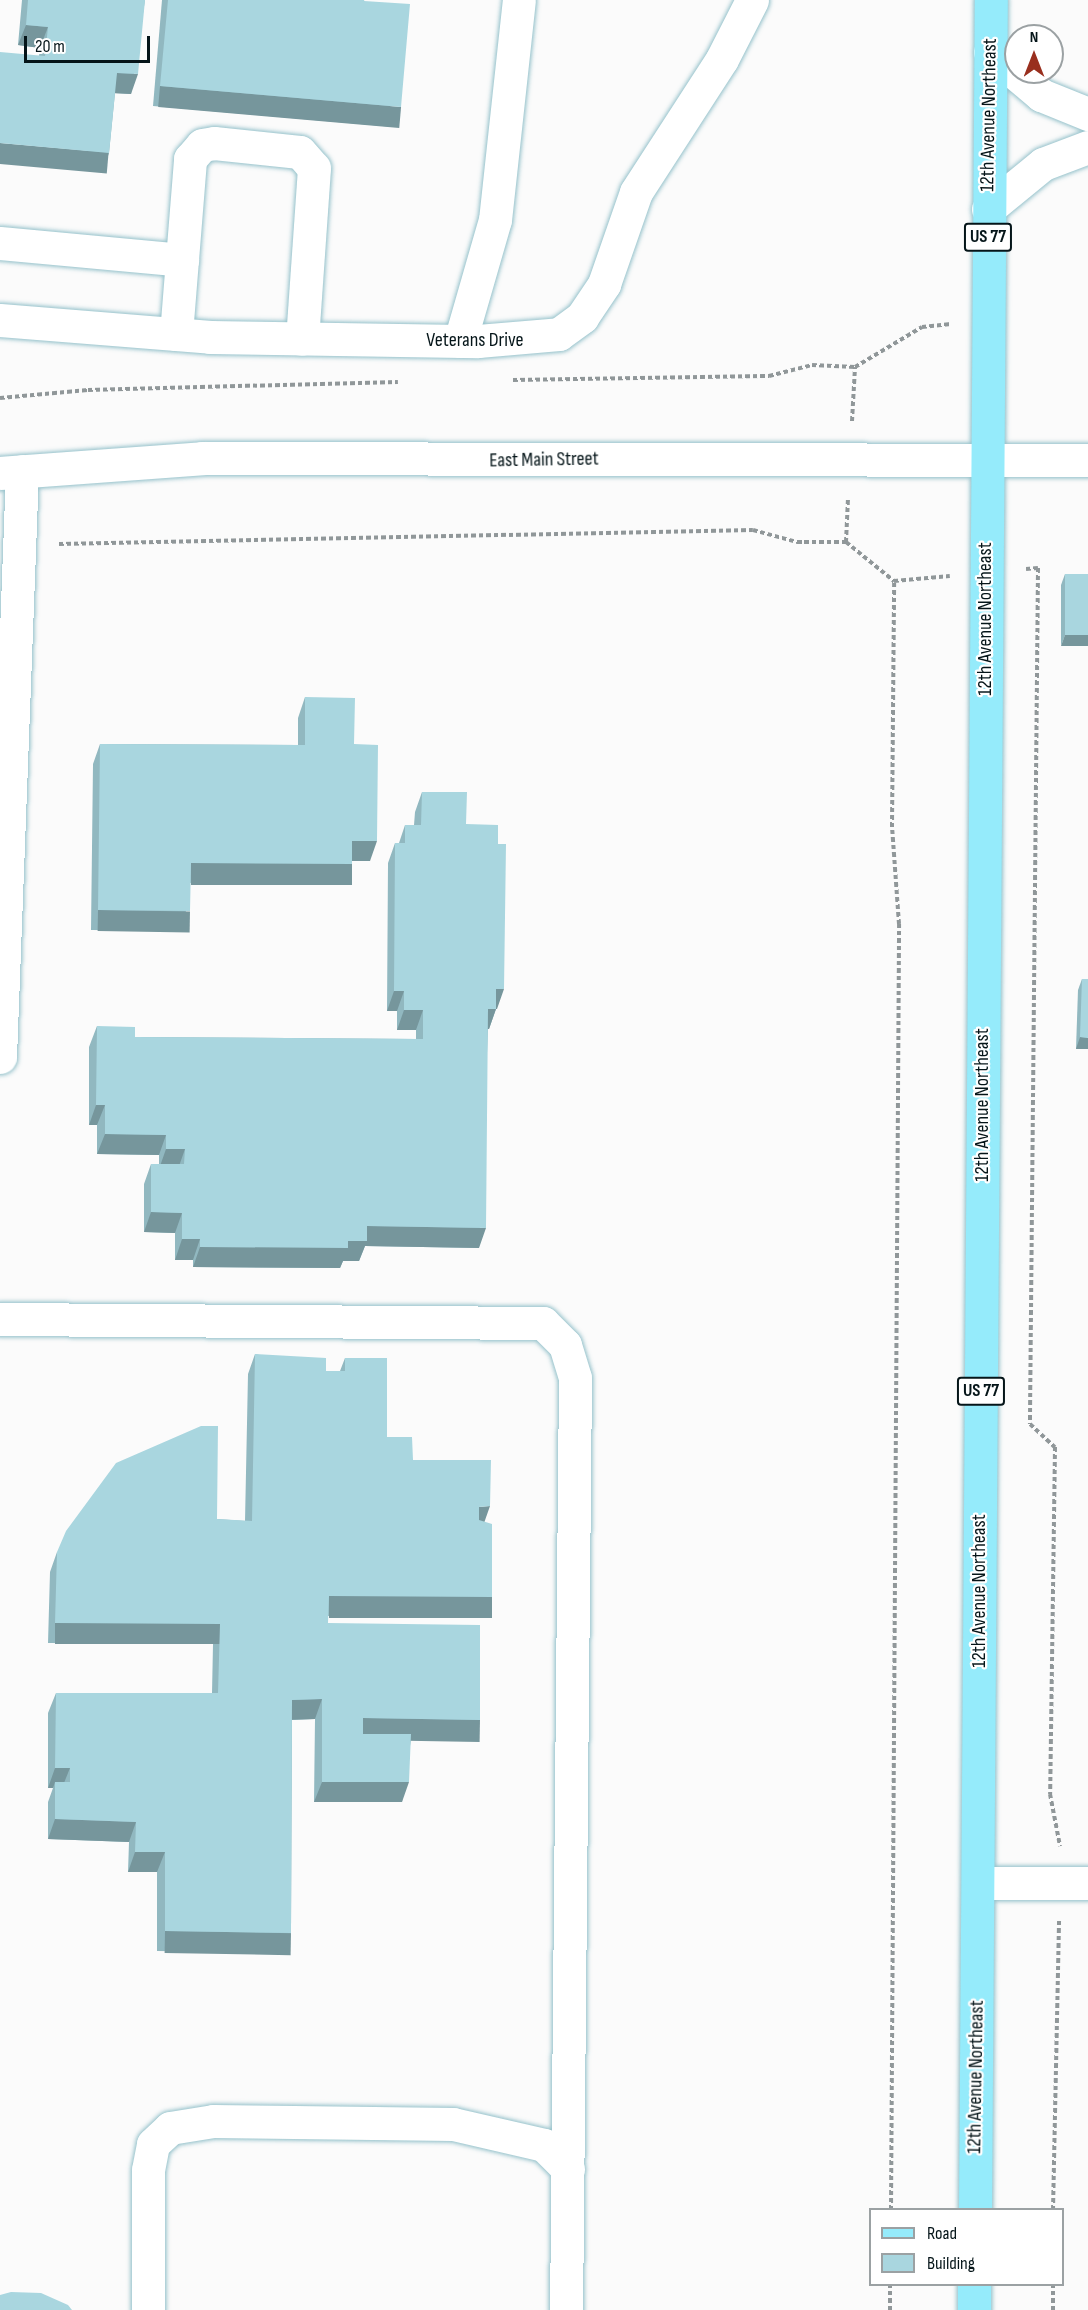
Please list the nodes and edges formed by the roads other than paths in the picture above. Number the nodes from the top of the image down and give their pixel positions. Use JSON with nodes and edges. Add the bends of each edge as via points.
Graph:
{"nodes":[{"id":1,"x":519,"y":0,"type":"edge"},
{"id":2,"x":752,"y":0,"type":"edge"},
{"id":3,"x":990,"y":0,"type":"edge"},
{"id":4,"x":990,"y":52,"type":"junction"},
{"id":5,"x":1088,"y":114,"type":"edge"},
{"id":6,"x":1088,"y":147,"type":"edge"},
{"id":7,"x":988,"y":208,"type":"junction"},
{"id":8,"x":0,"y":243,"type":"edge"},
{"id":9,"x":182,"y":260,"type":"junction"},
{"id":10,"x":0,"y":320,"type":"edge"},
{"id":11,"x":176,"y":334,"type":"junction"},
{"id":12,"x":302,"y":339,"type":"junction"},
{"id":13,"x":460,"y":341,"type":"junction"},
{"id":14,"x":986,"y":459,"type":"junction"},
{"id":15,"x":1088,"y":460,"type":"edge"},
{"id":16,"x":11,"y":472,"type":"edge"},
{"id":17,"x":0,"y":1057,"type":"edge"},
{"id":18,"x":0,"y":1319,"type":"edge"},
{"id":19,"x":978,"y":1883,"type":"junction"},
{"id":20,"x":1073,"y":1883,"type":"edge"},
{"id":21,"x":568,"y":2169,"type":"junction"},
{"id":22,"x":975,"y":2208,"type":"edge"},
{"id":23,"x":974,"y":2286,"type":"edge"},
{"id":24,"x":148,"y":2310,"type":"edge"},
{"id":25,"x":566,"y":2310,"type":"edge"},
{"id":26,"x":974,"y":2310,"type":"edge"}],
"edges":[{"from":1,"to":13,"type":"street","via":[[495,220]]},
{"from":2,"to":13,"type":"street","name":"Veterans Drive","via":[[722,60],[636,192],[604,284],[582,318],[560,334],[533,339]]},
{"from":3,"to":4,"type":"main road","name":"12th Avenue Northeast","number":"US 77"},
{"from":4,"to":5,"type":"street","via":[[1041,95]]},
{"from":4,"to":7,"type":"main road","name":"12th Avenue Northeast","number":"US 77"},
{"from":6,"to":7,"type":"street","via":[[1044,164]]},
{"from":7,"to":14,"type":"main road","name":"12th Avenue Northeast","number":"US 77"},
{"from":8,"to":9,"type":"street"},
{"from":9,"to":11,"type":"street"},
{"from":9,"to":12,"type":"street","via":[[194,152],[214,143],[300,152],[314,168]]},
{"from":10,"to":11,"type":"street","name":"Veterans Drive"},
{"from":11,"to":12,"type":"street","name":"Veterans Drive"},
{"from":12,"to":13,"type":"street","name":"Veterans Drive"},
{"from":14,"to":15,"type":"street","name":"East Main Street"},
{"from":14,"to":16,"type":"street","name":"East Main Street","via":[[202,458]]},
{"from":14,"to":19,"type":"main road","name":"12th Avenue Northeast","number":"US 77"},
{"from":16,"to":17,"type":"street","via":[[21,545]]},
{"from":18,"to":21,"type":"street","via":[[543,1323],[565,1345],[575,1378]]},
{"from":19,"to":20,"type":"street"},
{"from":19,"to":22,"type":"main road","name":"12th Avenue Northeast","number":"US 77"},
{"from":21,"to":24,"type":"street","via":[[544,2145],[453,2124],[213,2121],[170,2128],[153,2144],[148,2170]]},
{"from":21,"to":25,"type":"street"},
{"from":23,"to":26,"type":"main road"}]}
